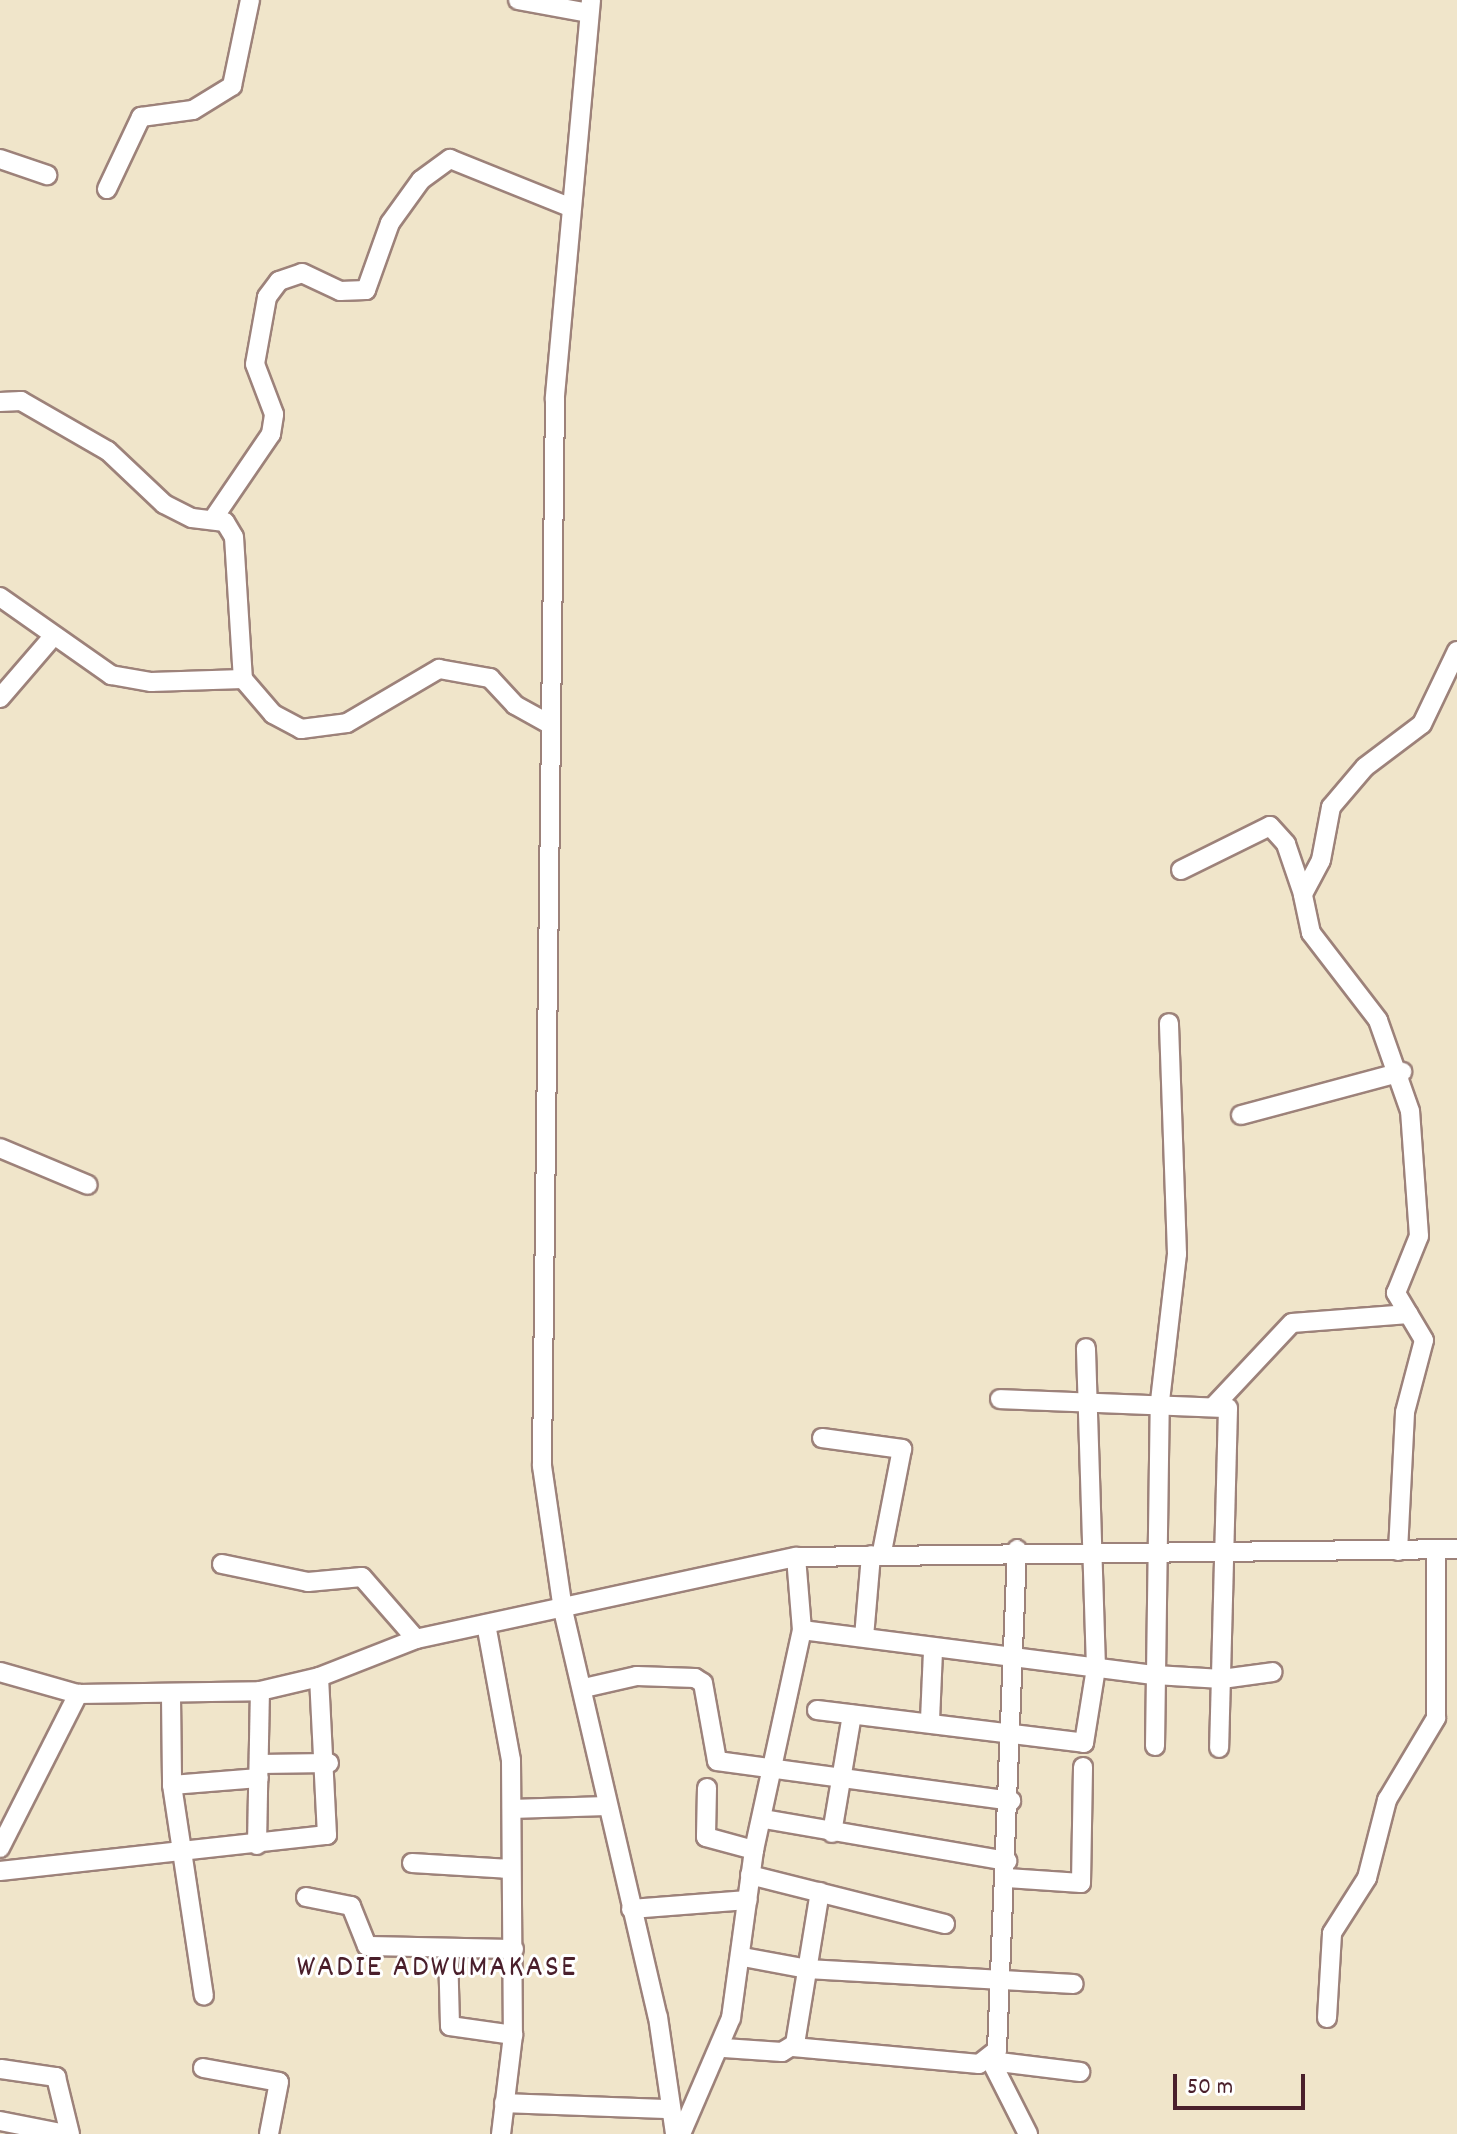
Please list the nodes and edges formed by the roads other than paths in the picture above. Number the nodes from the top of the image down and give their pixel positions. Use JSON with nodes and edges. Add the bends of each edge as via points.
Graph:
{"nodes":[{"id":1,"x":250,"y":0,"type":"edge"},
{"id":2,"x":518,"y":0,"type":"edge"},
{"id":3,"x":590,"y":6,"type":"edge"},
{"id":4,"x":0,"y":159,"type":"edge"},
{"id":5,"x":47,"y":175,"type":"dead end"},
{"id":6,"x":107,"y":189,"type":"dead end"},
{"id":7,"x":567,"y":206,"type":"junction"},
{"id":8,"x":0,"y":402,"type":"edge"},
{"id":9,"x":213,"y":519,"type":"junction"},
{"id":10,"x":0,"y":597,"type":"edge"},
{"id":11,"x":51,"y":639,"type":"junction"},
{"id":12,"x":1457,"y":651,"type":"edge"},
{"id":13,"x":243,"y":679,"type":"junction"},
{"id":14,"x":0,"y":698,"type":"edge"},
{"id":15,"x":549,"y":724,"type":"junction"},
{"id":16,"x":1181,"y":870,"type":"dead end"},
{"id":17,"x":1303,"y":894,"type":"junction"},
{"id":18,"x":1169,"y":1023,"type":"dead end"},
{"id":19,"x":1402,"y":1072,"type":"junction"},
{"id":20,"x":1241,"y":1115,"type":"dead end"},
{"id":21,"x":0,"y":1148,"type":"edge"},
{"id":22,"x":88,"y":1185,"type":"dead end"},
{"id":23,"x":1409,"y":1314,"type":"junction"},
{"id":24,"x":1086,"y":1348,"type":"dead end"},
{"id":25,"x":1000,"y":1399,"type":"dead end"},
{"id":26,"x":1086,"y":1401,"type":"junction"},
{"id":27,"x":1160,"y":1401,"type":"junction"},
{"id":28,"x":1213,"y":1407,"type":"junction"},
{"id":29,"x":822,"y":1438,"type":"dead end"},
{"id":30,"x":1017,"y":1549,"type":"junction"},
{"id":31,"x":1090,"y":1549,"type":"junction"},
{"id":32,"x":1457,"y":1549,"type":"edge"},
{"id":33,"x":1222,"y":1550,"type":"junction"},
{"id":34,"x":1436,"y":1550,"type":"junction"},
{"id":35,"x":1398,"y":1551,"type":"junction"},
{"id":36,"x":1159,"y":1552,"type":"junction"},
{"id":37,"x":876,"y":1553,"type":"junction"},
{"id":38,"x":796,"y":1557,"type":"junction"},
{"id":39,"x":222,"y":1564,"type":"dead end"},
{"id":40,"x":563,"y":1610,"type":"junction"},
{"id":41,"x":486,"y":1624,"type":"junction"},
{"id":42,"x":802,"y":1630,"type":"junction"},
{"id":43,"x":864,"y":1637,"type":"junction"},
{"id":44,"x":416,"y":1639,"type":"junction"},
{"id":45,"x":933,"y":1650,"type":"junction"},
{"id":46,"x":1015,"y":1658,"type":"junction"},
{"id":47,"x":1096,"y":1668,"type":"junction"},
{"id":48,"x":0,"y":1672,"type":"edge"},
{"id":49,"x":1273,"y":1672,"type":"dead end"},
{"id":50,"x":1155,"y":1675,"type":"junction"},
{"id":51,"x":319,"y":1677,"type":"junction"},
{"id":52,"x":1222,"y":1679,"type":"junction"},
{"id":53,"x":584,"y":1688,"type":"junction"},
{"id":54,"x":260,"y":1691,"type":"junction"},
{"id":55,"x":78,"y":1694,"type":"junction"},
{"id":56,"x":171,"y":1697,"type":"junction"},
{"id":57,"x":817,"y":1710,"type":"dead end"},
{"id":58,"x":852,"y":1715,"type":"junction"},
{"id":59,"x":930,"y":1720,"type":"junction"},
{"id":60,"x":1014,"y":1735,"type":"junction"},
{"id":61,"x":1155,"y":1746,"type":"dead end"},
{"id":62,"x":1219,"y":1748,"type":"dead end"},
{"id":63,"x":329,"y":1763,"type":"junction"},
{"id":64,"x":1083,"y":1767,"type":"dead end"},
{"id":65,"x":774,"y":1770,"type":"junction"},
{"id":66,"x":260,"y":1771,"type":"junction"},
{"id":67,"x":846,"y":1779,"type":"junction"},
{"id":68,"x":172,"y":1785,"type":"junction"},
{"id":69,"x":707,"y":1788,"type":"dead end"},
{"id":70,"x":1011,"y":1801,"type":"junction"},
{"id":71,"x":606,"y":1806,"type":"junction"},
{"id":72,"x":512,"y":1809,"type":"junction"},
{"id":73,"x":764,"y":1819,"type":"junction"},
{"id":74,"x":832,"y":1833,"type":"junction"},
{"id":75,"x":257,"y":1845,"type":"junction"},
{"id":76,"x":0,"y":1848,"type":"edge"},
{"id":77,"x":754,"y":1850,"type":"junction"},
{"id":78,"x":184,"y":1851,"type":"junction"},
{"id":79,"x":412,"y":1863,"type":"dead end"},
{"id":80,"x":510,"y":1869,"type":"junction"},
{"id":81,"x":1007,"y":1869,"type":"junction"},
{"id":82,"x":0,"y":1871,"type":"edge"},
{"id":83,"x":750,"y":1875,"type":"junction"},
{"id":84,"x":820,"y":1892,"type":"junction"},
{"id":85,"x":306,"y":1897,"type":"dead end"},
{"id":86,"x":748,"y":1900,"type":"junction"},
{"id":87,"x":631,"y":1909,"type":"junction"},
{"id":88,"x":945,"y":1924,"type":"dead end"},
{"id":89,"x":448,"y":1949,"type":"junction"},
{"id":90,"x":514,"y":1949,"type":"junction"},
{"id":91,"x":743,"y":1957,"type":"junction"},
{"id":92,"x":807,"y":1969,"type":"junction"},
{"id":93,"x":1004,"y":1979,"type":"junction"},
{"id":94,"x":1074,"y":1984,"type":"dead end"},
{"id":95,"x":204,"y":1996,"type":"dead end"},
{"id":96,"x":1327,"y":2018,"type":"dead end"},
{"id":97,"x":513,"y":2035,"type":"junction"},
{"id":98,"x":793,"y":2047,"type":"junction"},
{"id":99,"x":724,"y":2048,"type":"junction"},
{"id":100,"x":991,"y":2061,"type":"junction"},
{"id":101,"x":203,"y":2068,"type":"dead end"},
{"id":102,"x":1,"y":2069,"type":"edge"},
{"id":103,"x":1080,"y":2072,"type":"dead end"},
{"id":104,"x":504,"y":2103,"type":"junction"},
{"id":105,"x":670,"y":2109,"type":"junction"},
{"id":106,"x":0,"y":2121,"type":"edge"},
{"id":107,"x":68,"y":2134,"type":"edge"},
{"id":108,"x":269,"y":2134,"type":"edge"},
{"id":109,"x":501,"y":2134,"type":"edge"},
{"id":110,"x":675,"y":2134,"type":"edge"},
{"id":111,"x":681,"y":2134,"type":"edge"},
{"id":112,"x":1028,"y":2134,"type":"edge"}],
"edges":[{"from":1,"to":6,"type":"street","via":[[232,86],[193,110],[141,117]]},
{"from":2,"to":3,"type":"street"},
{"from":3,"to":7,"type":"street"},
{"from":4,"to":5,"type":"street"},
{"from":7,"to":9,"type":"street","via":[[450,159],[421,180],[390,223],[366,290],[340,291],[302,273],[279,281],[267,297],[255,364],[274,414],[271,434]]},
{"from":7,"to":15,"type":"street","via":[[555,398]]},
{"from":8,"to":9,"type":"street","via":[[21,401],[62,423],[108,451],[164,504]]},
{"from":9,"to":13,"type":"street","via":[[225,522],[234,537]]},
{"from":10,"to":11,"type":"street"},
{"from":11,"to":13,"type":"street","via":[[111,675]]},
{"from":11,"to":14,"type":"street"},
{"from":12,"to":17,"type":"street","via":[[1422,724],[1365,767],[1331,807],[1321,860]]},
{"from":13,"to":15,"type":"street","via":[[273,714],[301,729],[323,730],[439,669],[468,670]]},
{"from":15,"to":40,"type":"street","via":[[554,982],[541,1382],[543,1480]]},
{"from":16,"to":17,"type":"street","via":[[1270,826],[1286,844]]},
{"from":17,"to":19,"type":"street","via":[[1311,933],[1370,1004]]},
{"from":18,"to":27,"type":"street","via":[[1177,1254]]},
{"from":19,"to":20,"type":"street"},
{"from":19,"to":23,"type":"street","via":[[1419,1215],[1414,1257],[1396,1293]]},
{"from":21,"to":22,"type":"street"},
{"from":23,"to":28,"type":"street","via":[[1292,1323]]},
{"from":23,"to":35,"type":"street","via":[[1424,1340],[1405,1412]]},
{"from":24,"to":26,"type":"street"},
{"from":25,"to":26,"type":"street"},
{"from":26,"to":27,"type":"street"},
{"from":26,"to":31,"type":"street"},
{"from":27,"to":28,"type":"street"},
{"from":27,"to":36,"type":"street"},
{"from":28,"to":33,"type":"street","via":[[1230,1412]]},
{"from":29,"to":37,"type":"street","via":[[902,1449]]},
{"from":30,"to":31,"type":"street"},
{"from":30,"to":37,"type":"street"},
{"from":30,"to":46,"type":"street"},
{"from":31,"to":36,"type":"street"},
{"from":31,"to":47,"type":"street"},
{"from":32,"to":34,"type":"street"},
{"from":33,"to":35,"type":"street"},
{"from":33,"to":36,"type":"street"},
{"from":33,"to":52,"type":"street"},
{"from":34,"to":35,"type":"street"},
{"from":34,"to":96,"type":"street","via":[[1436,1718],[1393,1788],[1367,1878],[1332,1933]]},
{"from":36,"to":50,"type":"street"},
{"from":37,"to":38,"type":"street"},
{"from":37,"to":43,"type":"street"},
{"from":38,"to":40,"type":"street","via":[[619,1591]]},
{"from":38,"to":42,"type":"street"},
{"from":39,"to":44,"type":"street","via":[[308,1582],[362,1577]]},
{"from":40,"to":41,"type":"street"},
{"from":40,"to":53,"type":"street"},
{"from":41,"to":44,"type":"street"},
{"from":41,"to":72,"type":"street","via":[[511,1760]]},
{"from":42,"to":43,"type":"street"},
{"from":42,"to":65,"type":"street"},
{"from":43,"to":45,"type":"street"},
{"from":44,"to":51,"type":"street"},
{"from":45,"to":46,"type":"street"},
{"from":45,"to":59,"type":"street"},
{"from":46,"to":47,"type":"street"},
{"from":46,"to":60,"type":"street"},
{"from":47,"to":50,"type":"street"},
{"from":47,"to":60,"type":"street","via":[[1084,1743]]},
{"from":48,"to":55,"type":"street"},
{"from":49,"to":52,"type":"street"},
{"from":50,"to":52,"type":"street"},
{"from":50,"to":61,"type":"street"},
{"from":51,"to":54,"type":"street"},
{"from":51,"to":63,"type":"street"},
{"from":52,"to":62,"type":"street"},
{"from":53,"to":65,"type":"street","via":[[637,1676],[695,1678],[703,1683],[717,1761]]},
{"from":53,"to":71,"type":"street"},
{"from":54,"to":56,"type":"street"},
{"from":54,"to":66,"type":"street"},
{"from":55,"to":56,"type":"street"},
{"from":55,"to":76,"type":"street"},
{"from":56,"to":68,"type":"street"},
{"from":57,"to":58,"type":"street"},
{"from":58,"to":59,"type":"street"},
{"from":58,"to":67,"type":"street"},
{"from":59,"to":60,"type":"street"},
{"from":60,"to":70,"type":"street"},
{"from":63,"to":66,"type":"street"},
{"from":63,"to":75,"type":"street","via":[[327,1835]]},
{"from":64,"to":81,"type":"street","via":[[1081,1883]]},
{"from":65,"to":67,"type":"street"},
{"from":65,"to":73,"type":"street"},
{"from":66,"to":68,"type":"street"},
{"from":66,"to":75,"type":"street"},
{"from":67,"to":70,"type":"street"},
{"from":67,"to":74,"type":"street"},
{"from":68,"to":78,"type":"street"},
{"from":69,"to":77,"type":"street","via":[[706,1837]]},
{"from":70,"to":81,"type":"street"},
{"from":71,"to":72,"type":"street"},
{"from":71,"to":87,"type":"street"},
{"from":72,"to":80,"type":"street"},
{"from":73,"to":74,"type":"street"},
{"from":73,"to":77,"type":"street"},
{"from":74,"to":81,"type":"street"},
{"from":75,"to":78,"type":"street"},
{"from":77,"to":83,"type":"street"},
{"from":78,"to":82,"type":"street"},
{"from":78,"to":95,"type":"street"},
{"from":79,"to":80,"type":"street"},
{"from":80,"to":90,"type":"street"},
{"from":81,"to":93,"type":"street"},
{"from":83,"to":84,"type":"street"},
{"from":83,"to":86,"type":"street"},
{"from":84,"to":88,"type":"street"},
{"from":84,"to":92,"type":"street"},
{"from":85,"to":89,"type":"street","via":[[351,1906],[367,1946]]},
{"from":86,"to":87,"type":"street"},
{"from":86,"to":91,"type":"street"},
{"from":87,"to":105,"type":"street","via":[[658,2017]]},
{"from":89,"to":90,"type":"street"},
{"from":89,"to":97,"type":"street","via":[[450,2026]]},
{"from":90,"to":97,"type":"street"},
{"from":91,"to":92,"type":"street"},
{"from":91,"to":99,"type":"street"},
{"from":92,"to":93,"type":"street"},
{"from":92,"to":98,"type":"street"},
{"from":93,"to":94,"type":"street"},
{"from":93,"to":100,"type":"street"},
{"from":97,"to":104,"type":"street"},
{"from":98,"to":99,"type":"street"},
{"from":98,"to":100,"type":"street"},
{"from":99,"to":111,"type":"street","via":[[696,2090]]},
{"from":100,"to":103,"type":"street"},
{"from":100,"to":112,"type":"street"},
{"from":101,"to":108,"type":"street","via":[[279,2082]]},
{"from":102,"to":107,"type":"street","via":[[56,2077]]},
{"from":104,"to":105,"type":"street"},
{"from":104,"to":109,"type":"street"},
{"from":105,"to":110,"type":"street"},
{"from":106,"to":107,"type":"street"}]}
